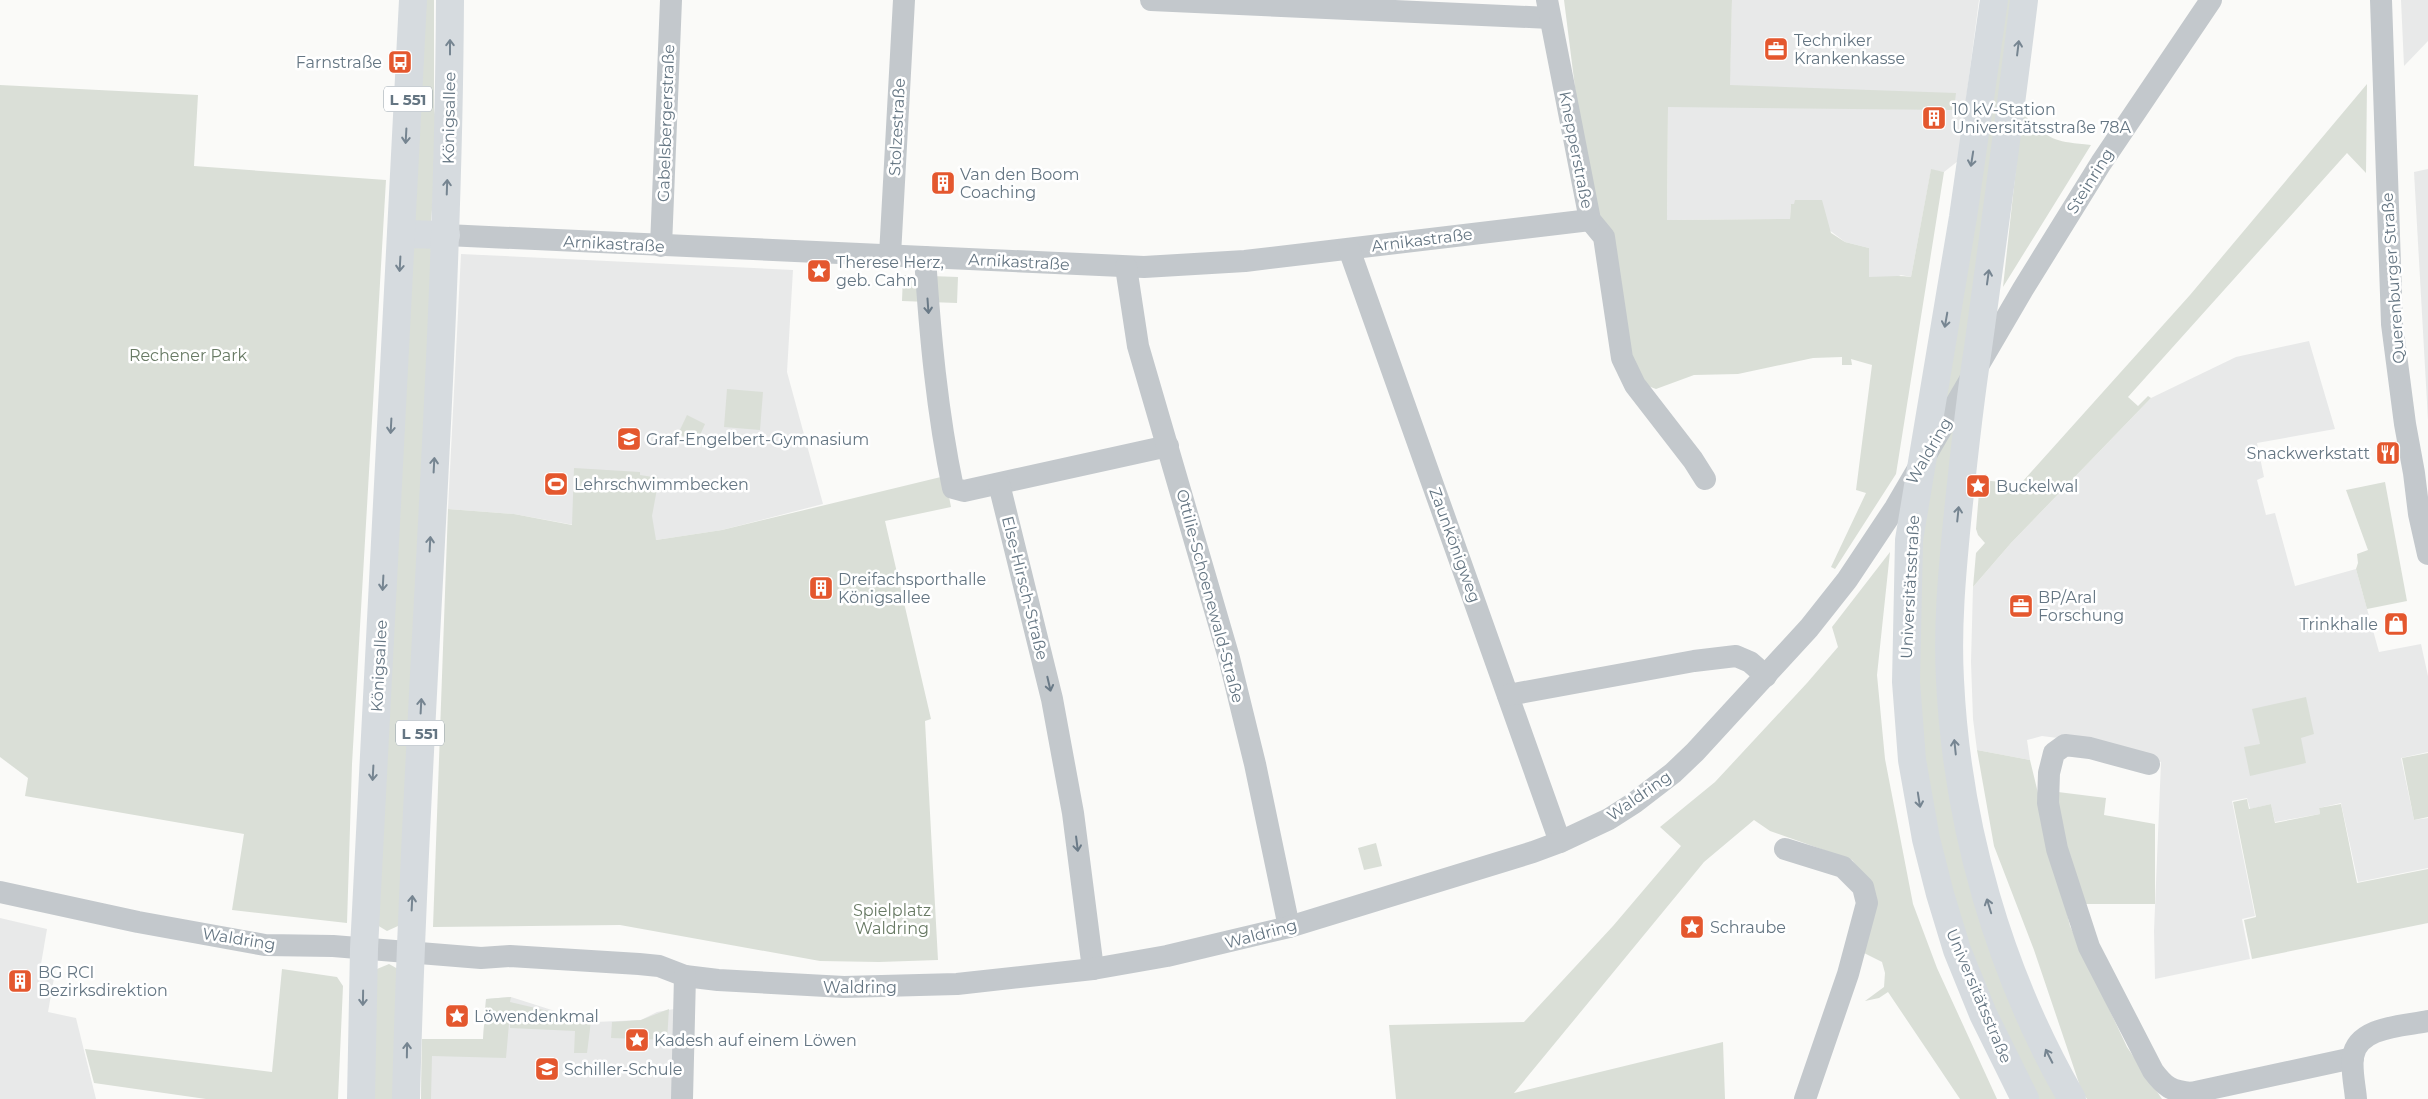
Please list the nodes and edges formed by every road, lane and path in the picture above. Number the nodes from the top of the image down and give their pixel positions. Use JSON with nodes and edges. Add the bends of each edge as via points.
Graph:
{"nodes":[{"id":1,"x":413,"y":0,"type":"edge"},
{"id":2,"x":450,"y":0,"type":"edge"},
{"id":3,"x":671,"y":0,"type":"edge"},
{"id":4,"x":904,"y":0,"type":"edge"},
{"id":5,"x":1151,"y":0,"type":"edge"},
{"id":6,"x":1994,"y":0,"type":"edge"},
{"id":7,"x":2024,"y":0,"type":"edge"},
{"id":8,"x":2211,"y":0,"type":"edge"},
{"id":9,"x":2381,"y":0,"type":"edge"},
{"id":10,"x":1548,"y":9,"type":"edge"},
{"id":11,"x":1590,"y":220,"type":"junction"},
{"id":12,"x":402,"y":234,"type":"junction"},
{"id":13,"x":446,"y":235,"type":"junction"},
{"id":14,"x":661,"y":246,"type":"junction"},
{"id":15,"x":1349,"y":249,"type":"junction"},
{"id":16,"x":890,"y":255,"type":"junction"},
{"id":17,"x":925,"y":257,"type":"junction"},
{"id":18,"x":1126,"y":267,"type":"junction"},
{"id":19,"x":2023,"y":289,"type":"joint"},
{"id":20,"x":1168,"y":446,"type":"junction"},
{"id":21,"x":1705,"y":479,"type":"dead end"},
{"id":22,"x":999,"y":484,"type":"junction"},
{"id":23,"x":2428,"y":554,"type":"edge"},
{"id":24,"x":1766,"y":676,"type":"junction"},
{"id":25,"x":1508,"y":695,"type":"junction"},
{"id":26,"x":2149,"y":764,"type":"dead end"},
{"id":27,"x":1560,"y":842,"type":"junction"},
{"id":28,"x":1786,"y":849,"type":"dead end"},
{"id":29,"x":0,"y":892,"type":"edge"},
{"id":30,"x":1289,"y":927,"type":"junction"},
{"id":31,"x":364,"y":949,"type":"junction"},
{"id":32,"x":410,"y":952,"type":"junction"},
{"id":33,"x":1093,"y":969,"type":"junction"},
{"id":34,"x":685,"y":976,"type":"junction"},
{"id":35,"x":2428,"y":1021,"type":"edge"},
{"id":36,"x":2353,"y":1058,"type":"junction"},
{"id":37,"x":361,"y":1099,"type":"edge"},
{"id":38,"x":406,"y":1099,"type":"edge"},
{"id":39,"x":682,"y":1099,"type":"edge"},
{"id":40,"x":1805,"y":1099,"type":"edge"},
{"id":41,"x":2025,"y":1099,"type":"edge"},
{"id":42,"x":2072,"y":1099,"type":"edge"},
{"id":43,"x":2356,"y":1099,"type":"edge"}],
"edges":[{"from":1,"to":12,"type":"main road","name":"Königsallee","number":"L 551","one_way":true},
{"from":13,"to":2,"type":"main road","name":"Königsallee","number":"L 551","one_way":true},
{"from":3,"to":14,"type":"street","name":"Gabelsbergerstraße"},
{"from":4,"to":16,"type":"street","name":"Stolzestraße"},
{"from":5,"to":10,"type":"street"},
{"from":6,"to":41,"type":"main road","name":"Universitätsstraße","one_way":true,"via":[[1965,207],[1909,540],[1906,682],[1914,768],[1926,839],[1940,894],[1957,950],[1983,1014]]},
{"from":42,"to":7,"type":"main road","one_way":true,"via":[[2023,1001],[1989,907],[1965,812],[1950,679],[1951,588],[1966,428]]},
{"from":8,"to":19,"type":"street","name":"Steinring","via":[[2109,150]]},
{"from":9,"to":23,"type":"street","name":"Querenburger Straße","via":[[2392,324],[2419,514]]},
{"from":10,"to":11,"type":"street","name":"Knepperstraße"},
{"from":11,"to":15,"type":"street","name":"Arnikastraße"},
{"from":11,"to":21,"type":"street","name":"Knepperstraße","via":[[1604,237],[1622,358],[1635,385]]},
{"from":12,"to":13,"type":"main road"},
{"from":12,"to":31,"type":"main road","name":"Königsallee","number":"L 551","one_way":true},
{"from":13,"to":14,"type":"street","name":"Arnikastraße"},
{"from":32,"to":13,"type":"main road","name":"Königsallee","number":"L 551","one_way":true},
{"from":14,"to":16,"type":"street","name":"Arnikastraße"},
{"from":15,"to":18,"type":"street","name":"Arnikastraße","via":[[1245,261]]},
{"from":15,"to":25,"type":"street","name":"Zaunkönigweg"},
{"from":16,"to":17,"type":"street","name":"Arnikastraße"},
{"from":17,"to":18,"type":"street","name":"Arnikastraße"},
{"from":17,"to":22,"type":"street","one_way":true,"via":[[929,322],[953,488],[964,491]]},
{"from":18,"to":20,"type":"street","name":"Ottilie-Schoenewald-Straße","via":[[1138,346]]},
{"from":19,"to":24,"type":"street","name":"Waldring","via":[[1895,508],[1847,580]]},
{"from":20,"to":22,"type":"street"},
{"from":20,"to":30,"type":"street","name":"Ottilie-Schoenewald-Straße","via":[[1229,658]]},
{"from":22,"to":33,"type":"street","name":"Else-Hirsch-Straße","one_way":true,"via":[[1052,699],[1074,813]]},
{"from":24,"to":25,"type":"street","via":[[1750,662],[1729,656]]},
{"from":24,"to":27,"type":"street","name":"Waldring","via":[[1673,773],[1609,819]]},
{"from":25,"to":27,"type":"street","name":"Zaunkönigweg"},
{"from":26,"to":36,"type":"street","via":[[2090,748],[2065,745],[2054,753],[2048,773],[2048,803],[2057,849],[2089,947],[2153,1071],[2173,1091],[2191,1093]]},
{"from":27,"to":30,"type":"street","name":"Waldring"},
{"from":28,"to":40,"type":"street","via":[[1843,868],[1862,887],[1866,903],[1848,974]]},
{"from":29,"to":31,"type":"street","name":"Waldring","via":[[230,940],[282,946],[298,944]]},
{"from":30,"to":33,"type":"street","name":"Waldring","via":[[1166,956]]},
{"from":31,"to":32,"type":"street","name":"Waldring"},
{"from":31,"to":37,"type":"main road","name":"Königsallee","number":"L 551","one_way":true},
{"from":32,"to":34,"type":"street","name":"Waldring","via":[[639,964],[659,966]]},
{"from":38,"to":32,"type":"main road","name":"Königsallee","number":"L 551","one_way":true},
{"from":33,"to":34,"type":"street","name":"Waldring","via":[[977,982],[885,987],[777,985]]},
{"from":34,"to":39,"type":"street"},
{"from":35,"to":36,"type":"street","via":[[2373,1033],[2361,1040]]},
{"from":36,"to":43,"type":"street"}]}
